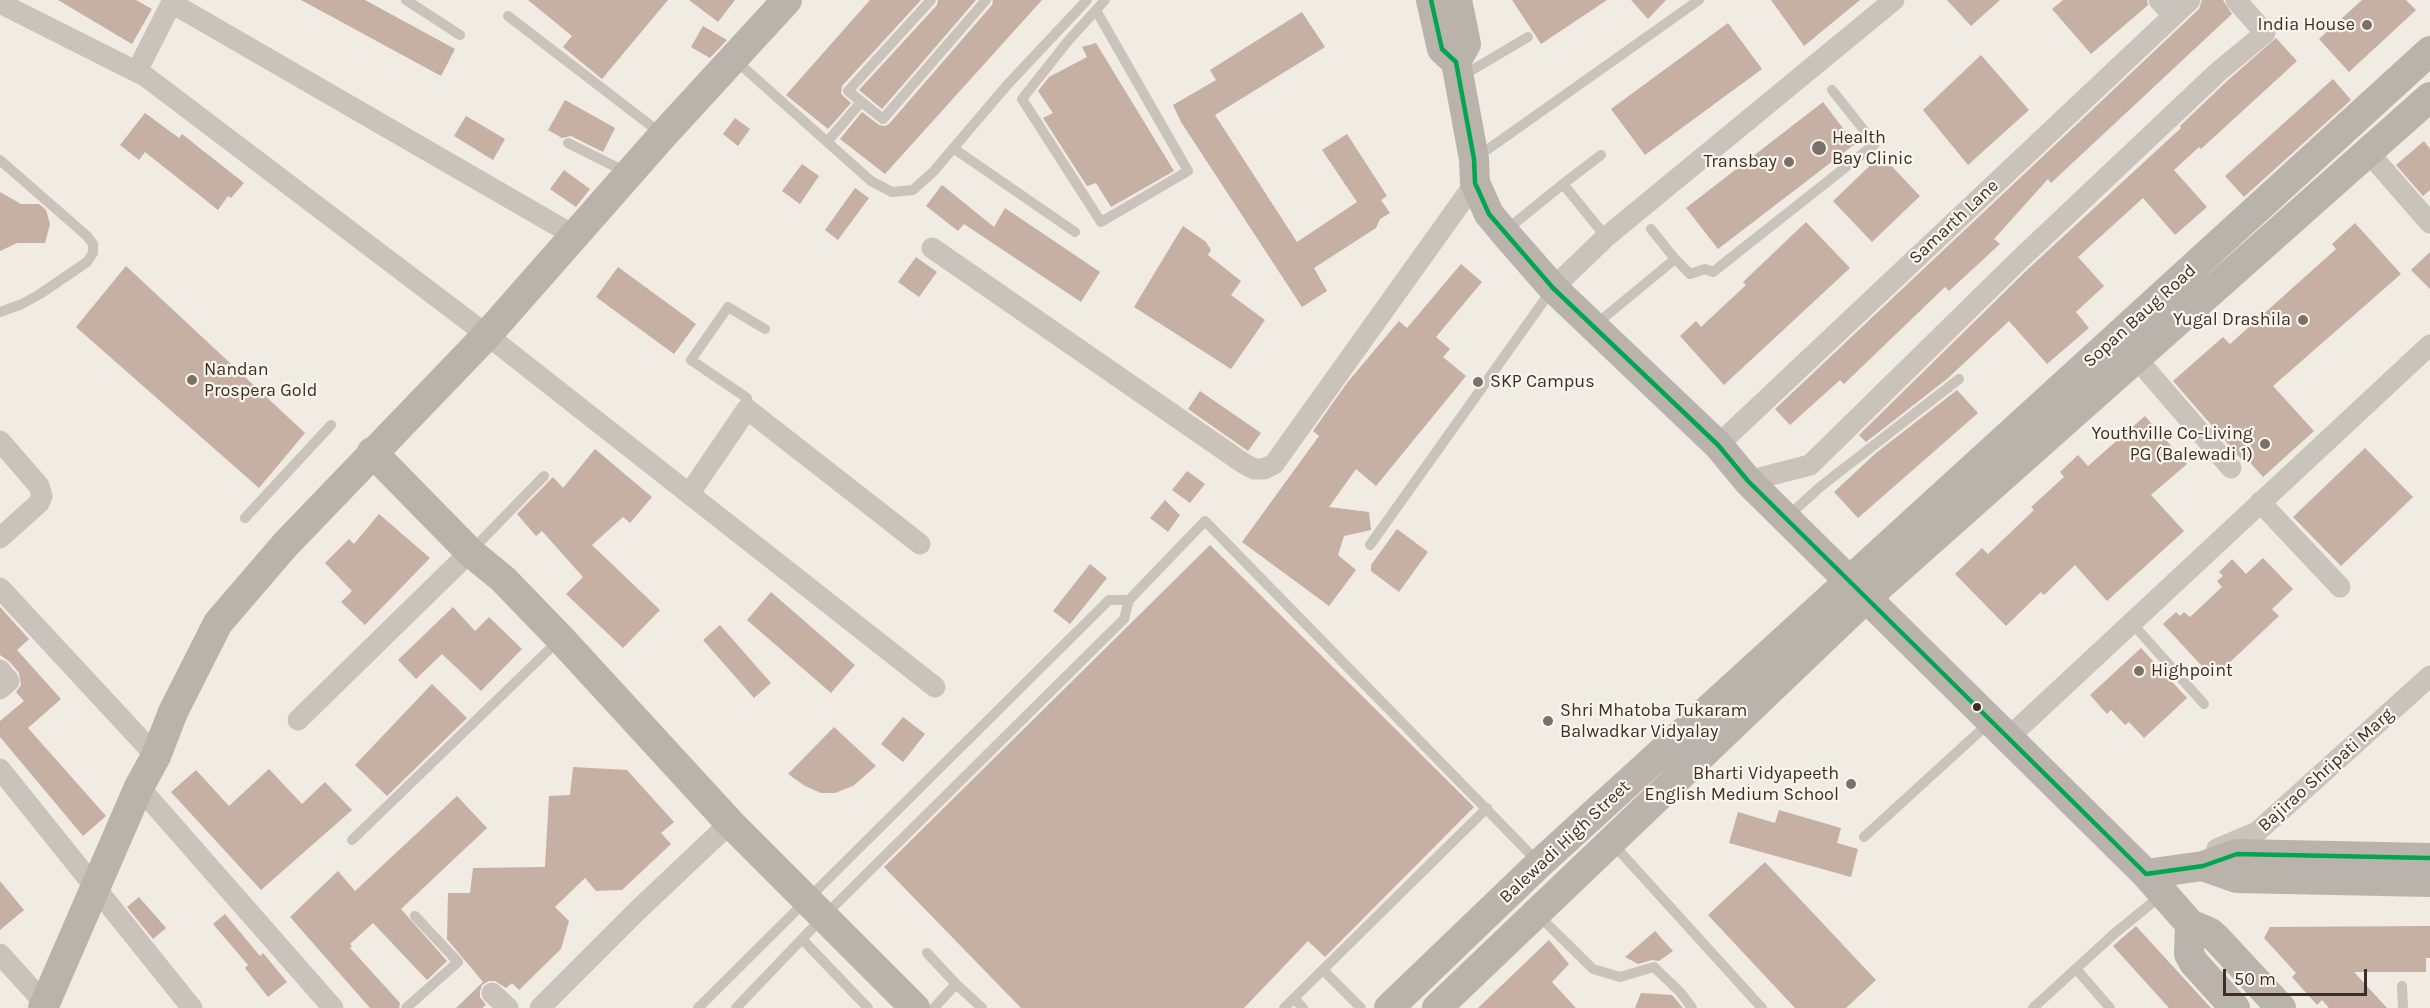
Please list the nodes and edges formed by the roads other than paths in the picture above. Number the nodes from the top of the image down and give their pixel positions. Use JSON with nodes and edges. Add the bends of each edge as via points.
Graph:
{"nodes":[{"id":1,"x":406,"y":0,"type":"edge"},
{"id":2,"x":788,"y":0,"type":"edge"},
{"id":3,"x":931,"y":0,"type":"edge"},
{"id":4,"x":986,"y":0,"type":"edge"},
{"id":5,"x":1105,"y":0,"type":"edge"},
{"id":6,"x":1431,"y":0,"type":"edge"},
{"id":7,"x":1457,"y":0,"type":"edge"},
{"id":8,"x":1699,"y":0,"type":"edge"},
{"id":9,"x":1894,"y":0,"type":"edge"},
{"id":10,"x":2190,"y":0,"type":"edge"},
{"id":11,"x":2236,"y":0,"type":"edge"},
{"id":12,"x":1082,"y":1,"type":"edge"},
{"id":13,"x":0,"y":3,"type":"edge"},
{"id":14,"x":178,"y":4,"type":"edge"},
{"id":15,"x":2166,"y":8,"type":"edge"},
{"id":16,"x":1096,"y":12,"type":"junction"},
{"id":17,"x":508,"y":16,"type":"dead end"},
{"id":18,"x":460,"y":35,"type":"dead end"},
{"id":19,"x":1528,"y":37,"type":"dead end"},
{"id":20,"x":2430,"y":51,"type":"edge"},
{"id":21,"x":733,"y":59,"type":"junction"},
{"id":22,"x":1457,"y":70,"type":"junction"},
{"id":23,"x":137,"y":71,"type":"junction"},
{"id":24,"x":1832,"y":90,"type":"dead end"},
{"id":25,"x":2430,"y":98,"type":"edge"},
{"id":26,"x":861,"y":102,"type":"junction"},
{"id":27,"x":663,"y":135,"type":"junction"},
{"id":28,"x":827,"y":142,"type":"junction"},
{"id":29,"x":568,"y":143,"type":"dead end"},
{"id":30,"x":953,"y":148,"type":"junction"},
{"id":31,"x":2368,"y":152,"type":"junction"},
{"id":32,"x":1601,"y":155,"type":"dead end"},
{"id":33,"x":0,"y":160,"type":"edge"},
{"id":34,"x":1475,"y":171,"type":"junction"},
{"id":35,"x":629,"y":173,"type":"junction"},
{"id":36,"x":1563,"y":184,"type":"junction"},
{"id":37,"x":2430,"y":223,"type":"edge"},
{"id":38,"x":1651,"y":229,"type":"dead end"},
{"id":39,"x":1075,"y":232,"type":"dead end"},
{"id":40,"x":1504,"y":232,"type":"junction"},
{"id":41,"x":575,"y":236,"type":"junction"},
{"id":42,"x":1606,"y":237,"type":"junction"},
{"id":43,"x":932,"y":248,"type":"dead end"},
{"id":44,"x":1675,"y":259,"type":"junction"},
{"id":45,"x":1553,"y":288,"type":"junction"},
{"id":46,"x":0,"y":312,"type":"edge"},
{"id":47,"x":1593,"y":327,"type":"junction"},
{"id":48,"x":765,"y":329,"type":"dead end"},
{"id":49,"x":487,"y":335,"type":"junction"},
{"id":50,"x":2430,"y":345,"type":"edge"},
{"id":51,"x":2137,"y":359,"type":"junction"},
{"id":52,"x":1959,"y":379,"type":"dead end"},
{"id":53,"x":747,"y":409,"type":"junction"},
{"id":54,"x":331,"y":425,"type":"dead end"},
{"id":55,"x":0,"y":441,"type":"edge"},
{"id":56,"x":1718,"y":445,"type":"junction"},
{"id":57,"x":362,"y":460,"type":"junction"},
{"id":58,"x":2231,"y":468,"type":"dead end"},
{"id":59,"x":544,"y":476,"type":"dead end"},
{"id":60,"x":1748,"y":481,"type":"junction"},
{"id":61,"x":689,"y":494,"type":"junction"},
{"id":62,"x":2260,"y":502,"type":"junction"},
{"id":63,"x":245,"y":518,"type":"dead end"},
{"id":64,"x":1785,"y":518,"type":"junction"},
{"id":65,"x":0,"y":538,"type":"edge"},
{"id":66,"x":920,"y":544,"type":"dead end"},
{"id":67,"x":1370,"y":545,"type":"dead end"},
{"id":68,"x":470,"y":552,"type":"junction"},
{"id":69,"x":2340,"y":587,"type":"dead end"},
{"id":70,"x":0,"y":588,"type":"edge"},
{"id":71,"x":1858,"y":589,"type":"junction"},
{"id":72,"x":1129,"y":600,"type":"junction"},
{"id":73,"x":2131,"y":622,"type":"junction"},
{"id":74,"x":561,"y":639,"type":"junction"},
{"id":75,"x":0,"y":670,"type":"edge"},
{"id":76,"x":2430,"y":676,"type":"edge"},
{"id":77,"x":935,"y":687,"type":"dead end"},
{"id":78,"x":0,"y":689,"type":"edge"},
{"id":79,"x":2204,"y":704,"type":"dead end"},
{"id":80,"x":298,"y":720,"type":"dead end"},
{"id":81,"x":1999,"y":729,"type":"junction"},
{"id":82,"x":156,"y":756,"type":"junction"},
{"id":83,"x":0,"y":769,"type":"edge"},
{"id":84,"x":139,"y":787,"type":"junction"},
{"id":85,"x":1487,"y":808,"type":"junction"},
{"id":86,"x":730,"y":824,"type":"junction"},
{"id":87,"x":1864,"y":837,"type":"dead end"},
{"id":88,"x":352,"y":840,"type":"dead end"},
{"id":89,"x":1611,"y":842,"type":"junction"},
{"id":90,"x":2430,"y":858,"type":"edge"},
{"id":91,"x":1539,"y":864,"type":"junction"},
{"id":92,"x":2203,"y":866,"type":"junction"},
{"id":93,"x":2430,"y":882,"type":"edge"},
{"id":94,"x":2155,"y":884,"type":"junction"},
{"id":95,"x":96,"y":887,"type":"junction"},
{"id":96,"x":815,"y":909,"type":"junction"},
{"id":97,"x":1536,"y":913,"type":"junction"},
{"id":98,"x":415,"y":916,"type":"dead end"},
{"id":99,"x":2190,"y":924,"type":"junction"},
{"id":100,"x":802,"y":939,"type":"junction"},
{"id":101,"x":0,"y":954,"type":"edge"},
{"id":102,"x":927,"y":954,"type":"dead end"},
{"id":103,"x":1323,"y":970,"type":"junction"},
{"id":104,"x":2077,"y":970,"type":"junction"},
{"id":105,"x":956,"y":984,"type":"junction"},
{"id":106,"x":2402,"y":986,"type":"dead end"},
{"id":107,"x":492,"y":993,"type":"dead end"},
{"id":108,"x":1294,"y":998,"type":"junction"},
{"id":109,"x":46,"y":1007,"type":"edge"},
{"id":110,"x":192,"y":1008,"type":"edge"},
{"id":111,"x":333,"y":1008,"type":"edge"},
{"id":112,"x":406,"y":1008,"type":"edge"},
{"id":113,"x":508,"y":1008,"type":"edge"},
{"id":114,"x":540,"y":1008,"type":"edge"},
{"id":115,"x":698,"y":1008,"type":"edge"},
{"id":116,"x":736,"y":1008,"type":"edge"},
{"id":117,"x":868,"y":1008,"type":"edge"},
{"id":118,"x":915,"y":1008,"type":"edge"},
{"id":119,"x":934,"y":1008,"type":"edge"},
{"id":120,"x":982,"y":1008,"type":"edge"},
{"id":121,"x":1284,"y":1008,"type":"edge"},
{"id":122,"x":1303,"y":1008,"type":"edge"},
{"id":123,"x":1360,"y":1008,"type":"edge"},
{"id":124,"x":1389,"y":1008,"type":"edge"},
{"id":125,"x":1437,"y":1008,"type":"edge"},
{"id":126,"x":1692,"y":1008,"type":"edge"},
{"id":127,"x":1762,"y":1008,"type":"edge"},
{"id":128,"x":2034,"y":1008,"type":"edge"},
{"id":129,"x":2110,"y":1008,"type":"edge"},
{"id":130,"x":2235,"y":1008,"type":"edge"},
{"id":131,"x":2281,"y":1008,"type":"edge"},
{"id":132,"x":2403,"y":1008,"type":"edge"}],
"edges":[{"from":1,"to":18,"type":"lane"},
{"from":2,"to":21,"type":"street"},
{"from":3,"to":26,"type":"lane","via":[[848,91]]},
{"from":4,"to":26,"type":"lane","via":[[883,119]]},
{"from":5,"to":16,"type":"lane"},
{"from":6,"to":22,"type":"street","via":[[1442,49]]},
{"from":7,"to":22,"type":"street","via":[[1467,44]]},
{"from":8,"to":34,"type":"lane"},
{"from":9,"to":42,"type":"street"},
{"from":10,"to":15,"type":"street","name":"Samarth Lane"},
{"from":11,"to":60,"type":"street","via":[[2265,33],[2218,72],[2019,260],[1810,465]]},
{"from":12,"to":30,"type":"lane"},
{"from":13,"to":23,"type":"street"},
{"from":14,"to":23,"type":"street"},
{"from":14,"to":41,"type":"street"},
{"from":15,"to":56,"type":"street","name":"Samarth Lane"},
{"from":16,"to":16,"type":"lane","via":[[1022,99],[1101,222],[1188,171]]},
{"from":17,"to":27,"type":"lane"},
{"from":19,"to":22,"type":"lane"},
{"from":20,"to":71,"type":"street","name":"Sopan Baug Road"},
{"from":21,"to":27,"type":"street"},
{"from":21,"to":28,"type":"lane"},
{"from":22,"to":34,"type":"street"},
{"from":23,"to":49,"type":"street"},
{"from":24,"to":44,"type":"lane","via":[[1875,144],[1713,272],[1690,274]]},
{"from":25,"to":31,"type":"street","name":"Sopan Baug Road"},
{"from":26,"to":28,"type":"lane"},
{"from":27,"to":35,"type":"street"},
{"from":28,"to":30,"type":"lane","via":[[870,181],[892,192],[913,190]]},
{"from":29,"to":35,"type":"lane"},
{"from":30,"to":39,"type":"lane"},
{"from":31,"to":37,"type":"street"},
{"from":31,"to":51,"type":"street","name":"Sopan Baug Road"},
{"from":32,"to":36,"type":"lane"},
{"from":33,"to":46,"type":"lane","via":[[93,244],[87,262],[40,294]]},
{"from":34,"to":40,"type":"street","via":[[1489,214]]},
{"from":34,"to":43,"type":"street","via":[[1274,464],[1264,469],[1243,463]]},
{"from":35,"to":41,"type":"street"},
{"from":36,"to":40,"type":"lane"},
{"from":36,"to":42,"type":"lane"},
{"from":38,"to":44,"type":"lane"},
{"from":40,"to":45,"type":"street"},
{"from":41,"to":49,"type":"street"},
{"from":42,"to":45,"type":"street"},
{"from":44,"to":47,"type":"lane"},
{"from":45,"to":47,"type":"street"},
{"from":45,"to":67,"type":"lane"},
{"from":47,"to":56,"type":"street"},
{"from":48,"to":53,"type":"lane","via":[[728,307],[692,360],[747,398]]},
{"from":49,"to":57,"type":"street"},
{"from":49,"to":61,"type":"street"},
{"from":50,"to":62,"type":"street"},
{"from":51,"to":58,"type":"street"},
{"from":51,"to":71,"type":"street","name":"Sopan Baug Road"},
{"from":52,"to":64,"type":"lane"},
{"from":53,"to":61,"type":"street"},
{"from":53,"to":66,"type":"street"},
{"from":54,"to":63,"type":"lane"},
{"from":55,"to":65,"type":"street","via":[[39,486],[42,496]]},
{"from":56,"to":60,"type":"street"},
{"from":57,"to":68,"type":"street"},
{"from":57,"to":82,"type":"street","via":[[282,543],[218,622],[173,712]]},
{"from":59,"to":68,"type":"lane"},
{"from":60,"to":64,"type":"street"},
{"from":61,"to":77,"type":"street"},
{"from":62,"to":69,"type":"street"},
{"from":62,"to":73,"type":"street"},
{"from":64,"to":71,"type":"street"},
{"from":68,"to":74,"type":"street","via":[[503,579]]},
{"from":68,"to":80,"type":"street"},
{"from":70,"to":82,"type":"street"},
{"from":71,"to":81,"type":"street"},
{"from":71,"to":89,"type":"street","name":"Balewadi High Street"},
{"from":71,"to":91,"type":"street","name":"Balewadi High Street"},
{"from":72,"to":85,"type":"lane","via":[[1205,521]]},
{"from":72,"to":96,"type":"lane","via":[[1124,619],[846,895]]},
{"from":72,"to":96,"type":"lane","via":[[1109,600],[832,878]]},
{"from":73,"to":79,"type":"lane"},
{"from":73,"to":81,"type":"street"},
{"from":74,"to":86,"type":"street"},
{"from":74,"to":88,"type":"lane"},
{"from":75,"to":78,"type":"street","via":[[9,681]]},
{"from":76,"to":94,"type":"street","name":"Bajirao Shripati Marg","via":[[2257,832]]},
{"from":81,"to":87,"type":"lane"},
{"from":81,"to":94,"type":"street"},
{"from":82,"to":84,"type":"street"},
{"from":83,"to":95,"type":"street"},
{"from":84,"to":95,"type":"street"},
{"from":84,"to":111,"type":"street"},
{"from":85,"to":91,"type":"lane"},
{"from":85,"to":103,"type":"lane"},
{"from":86,"to":96,"type":"street"},
{"from":86,"to":114,"type":"street"},
{"from":89,"to":97,"type":"street","name":"Balewadi High Street"},
{"from":89,"to":127,"type":"lane"},
{"from":90,"to":92,"type":"street","via":[[2237,854]]},
{"from":91,"to":124,"type":"street","name":"Balewadi High Street"},
{"from":92,"to":93,"type":"street","via":[[2237,878]]},
{"from":92,"to":94,"type":"street"},
{"from":94,"to":99,"type":"street"},
{"from":94,"to":104,"type":"lane","via":[[2115,933]]},
{"from":95,"to":109,"type":"street"},
{"from":95,"to":110,"type":"street"},
{"from":96,"to":100,"type":"lane"},
{"from":96,"to":115,"type":"lane"},
{"from":96,"to":118,"type":"street"},
{"from":97,"to":125,"type":"street","name":"Balewadi High Street"},
{"from":97,"to":126,"type":"lane","via":[[1593,969],[1620,977],[1654,967]]},
{"from":98,"to":112,"type":"lane","via":[[458,963]]},
{"from":99,"to":130,"type":"street","via":[[2189,954]]},
{"from":99,"to":131,"type":"street","via":[[2216,938]]},
{"from":100,"to":116,"type":"lane"},
{"from":100,"to":117,"type":"lane"},
{"from":101,"to":109,"type":"street"},
{"from":102,"to":105,"type":"lane"},
{"from":103,"to":108,"type":"lane"},
{"from":103,"to":123,"type":"lane"},
{"from":104,"to":128,"type":"lane"},
{"from":104,"to":129,"type":"lane"},
{"from":105,"to":119,"type":"lane"},
{"from":105,"to":120,"type":"lane"},
{"from":106,"to":132,"type":"lane"},
{"from":107,"to":113,"type":"street"},
{"from":108,"to":121,"type":"lane"},
{"from":108,"to":122,"type":"lane"}]}
